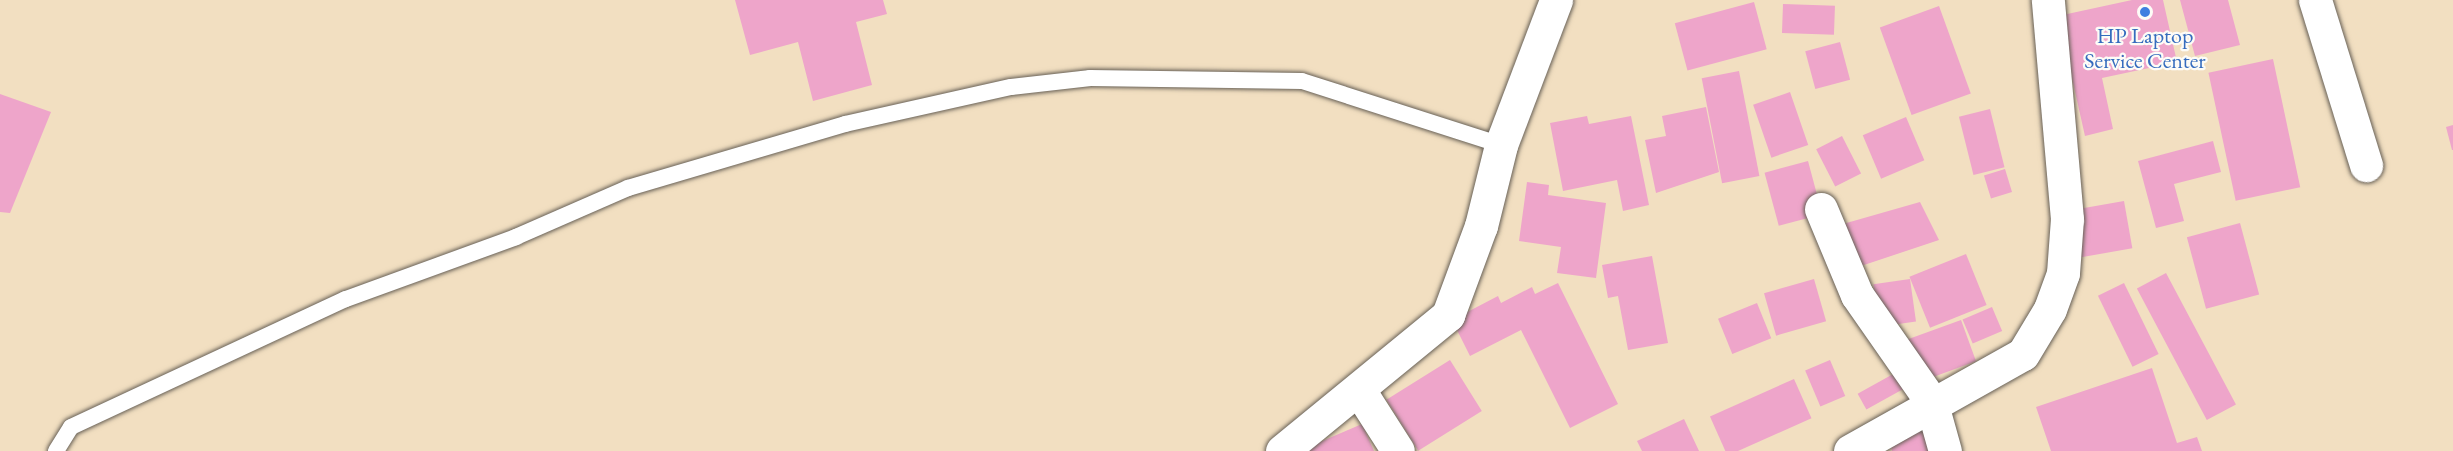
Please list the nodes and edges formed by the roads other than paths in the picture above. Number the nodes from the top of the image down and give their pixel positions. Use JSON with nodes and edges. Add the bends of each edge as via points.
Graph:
{"nodes":[{"id":1,"x":1556,"y":0,"type":"edge"},
{"id":2,"x":2048,"y":0,"type":"edge"},
{"id":3,"x":2315,"y":0,"type":"edge"},
{"id":4,"x":1501,"y":145,"type":"junction"},
{"id":5,"x":2366,"y":165,"type":"dead end"},
{"id":6,"x":1821,"y":209,"type":"dead end"},
{"id":7,"x":1359,"y":390,"type":"junction"},
{"id":8,"x":1931,"y":401,"type":"junction"},
{"id":9,"x":56,"y":451,"type":"edge"},
{"id":10,"x":1282,"y":451,"type":"edge"},
{"id":11,"x":1398,"y":451,"type":"edge"},
{"id":12,"x":1850,"y":451,"type":"edge"},
{"id":13,"x":1945,"y":451,"type":"edge"}],
"edges":[{"from":1,"to":4,"type":"street"},
{"from":2,"to":8,"type":"street","via":[[2067,219],[2063,273],[2050,309],[2023,354]]},
{"from":3,"to":5,"type":"street"},
{"from":4,"to":7,"type":"street","via":[[1481,226],[1448,315]]},
{"from":4,"to":9,"type":"lane","via":[[1302,81],[1090,78],[1011,87],[845,124],[628,188],[516,237],[346,299],[71,427]]},
{"from":6,"to":8,"type":"street","via":[[1857,295]]},
{"from":7,"to":10,"type":"street"},
{"from":7,"to":11,"type":"street"},
{"from":8,"to":12,"type":"street"},
{"from":8,"to":13,"type":"street"}]}
